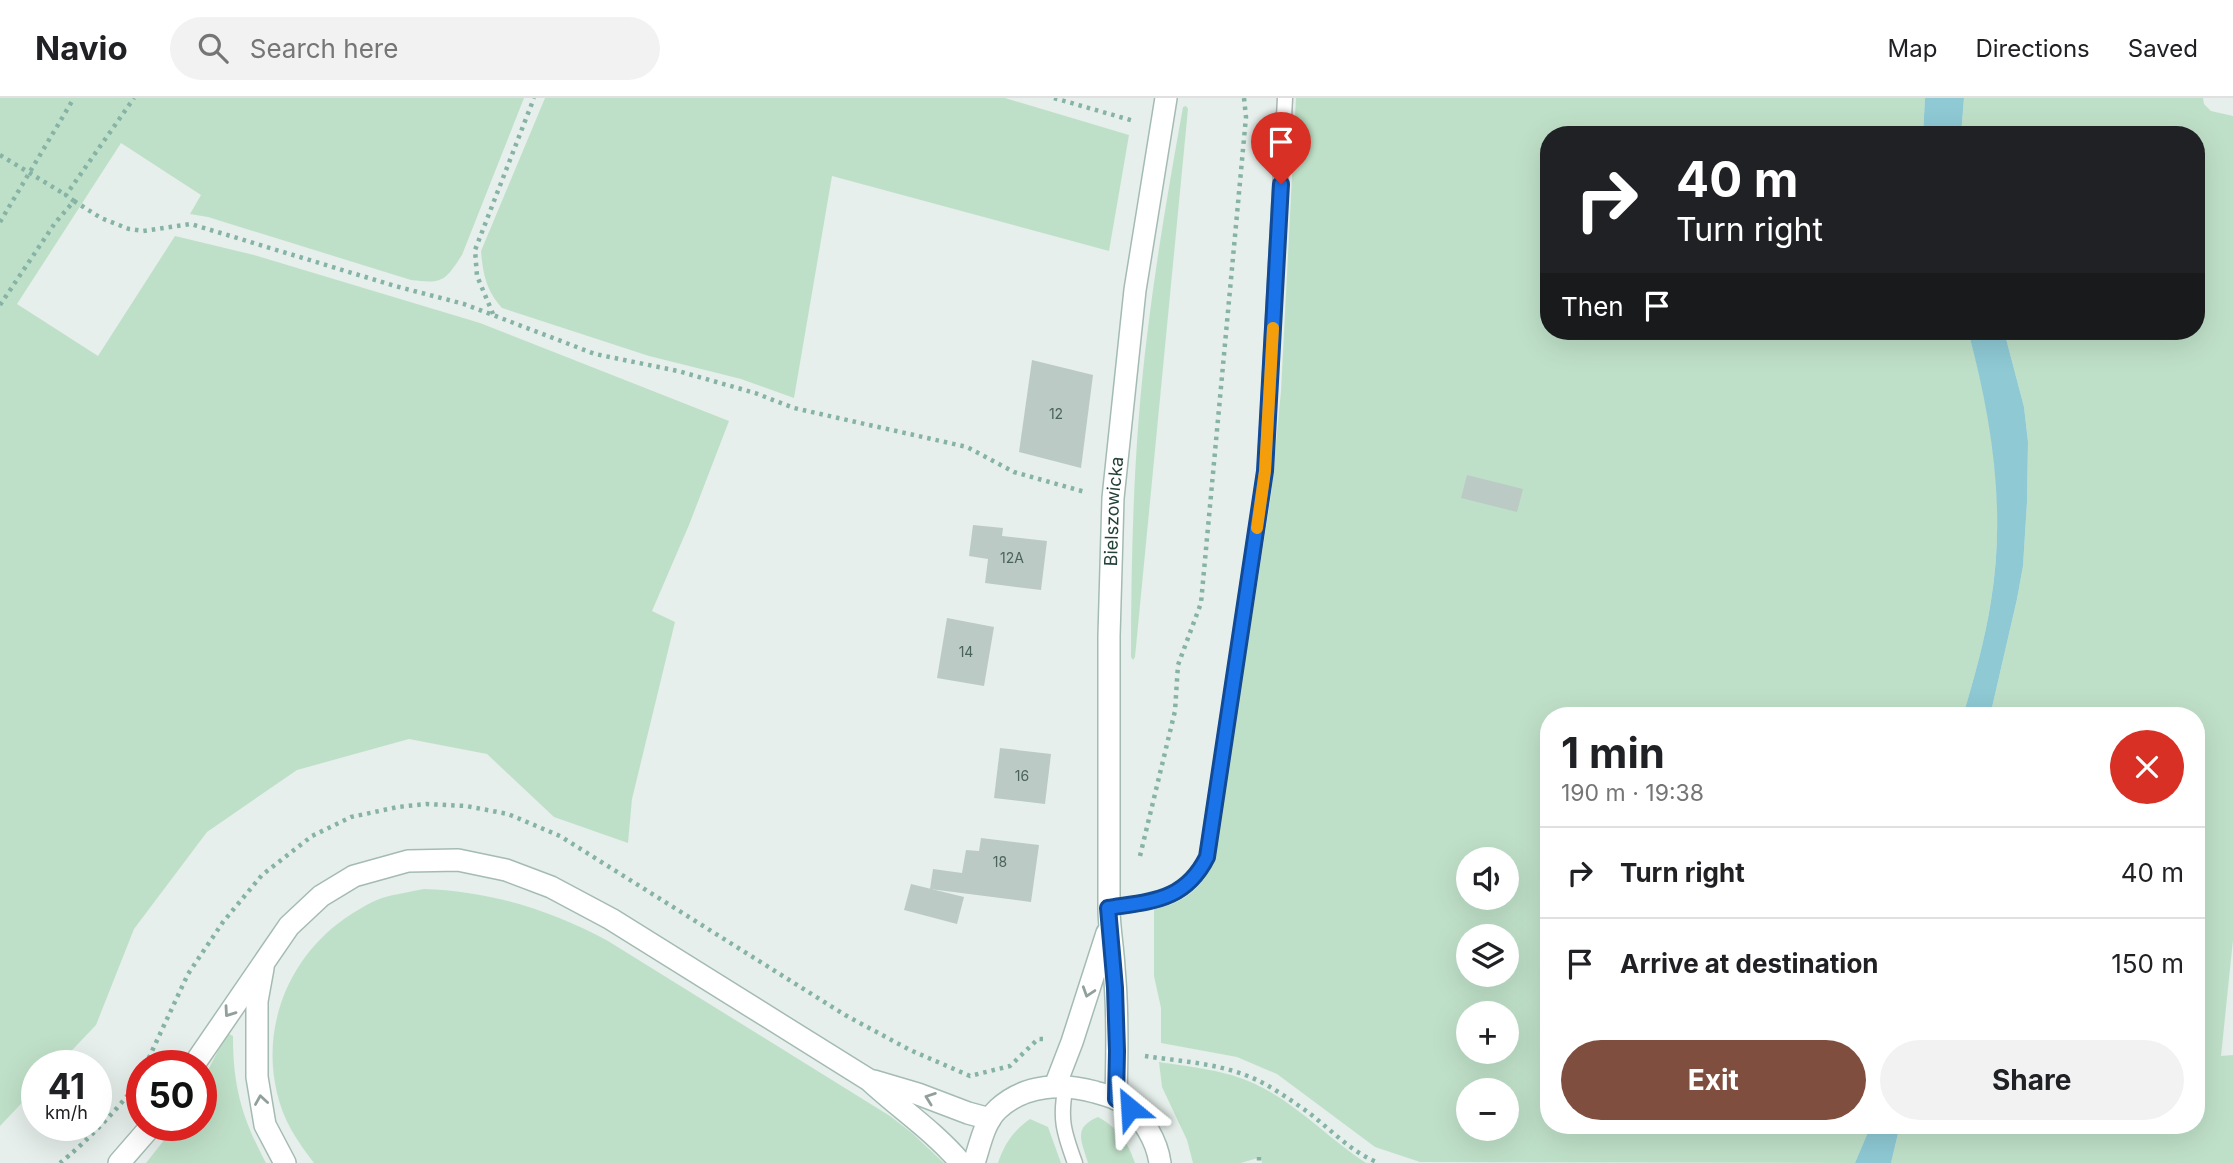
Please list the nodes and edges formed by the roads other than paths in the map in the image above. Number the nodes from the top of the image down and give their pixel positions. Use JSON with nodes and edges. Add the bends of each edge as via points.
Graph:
{"nodes":[{"id":1,"x":1166,"y":98,"type":"edge"},
{"id":2,"x":1285,"y":98,"type":"edge"},
{"id":3,"x":1109,"y":918,"type":"junction"},
{"id":4,"x":265,"y":959,"type":"junction"},
{"id":5,"x":203,"y":1050,"type":"edge"},
{"id":6,"x":869,"y":1080,"type":"junction"},
{"id":7,"x":1060,"y":1086,"type":"junction"},
{"id":8,"x":1116,"y":1099,"type":"junction"},
{"id":9,"x":990,"y":1119,"type":"junction"},
{"id":10,"x":138,"y":1141,"type":"edge"},
{"id":11,"x":119,"y":1163,"type":"edge"},
{"id":12,"x":285,"y":1163,"type":"edge"},
{"id":13,"x":961,"y":1163,"type":"edge"},
{"id":14,"x":974,"y":1163,"type":"edge"},
{"id":15,"x":1075,"y":1163,"type":"edge"},
{"id":16,"x":1160,"y":1163,"type":"edge"}],
"edges":[{"from":1,"to":3,"type":"main road","name":"Bielszowicka","via":[[1135,290],[1114,498]]},
{"from":2,"to":3,"type":"lane","via":[[1265,471],[1207,857],[1199,874],[1183,890]]},
{"from":3,"to":7,"type":"main road","one_way":true},
{"from":3,"to":8,"type":"main road","via":[[1115,979]]},
{"from":4,"to":5,"type":"main road","one_way":true},
{"from":4,"to":6,"type":"main road","via":[[289,926],[321,896],[354,876],[408,861],[458,860],[506,870],[563,894]]},
{"from":12,"to":4,"type":"main road","one_way":true,"via":[[265,1125],[257,1077],[257,1001]]},
{"from":9,"to":6,"type":"main road","one_way":true},
{"from":6,"to":13,"type":"main road"},
{"from":7,"to":8,"type":"main road"},
{"from":7,"to":9,"type":"main road","via":[[1035,1089],[1009,1101]]},
{"from":7,"to":15,"type":"lane","via":[[1066,1140]]},
{"from":8,"to":16,"type":"main road","via":[[1143,1123]]},
{"from":9,"to":14,"type":"main road"},
{"from":10,"to":11,"type":"main road"}]}
